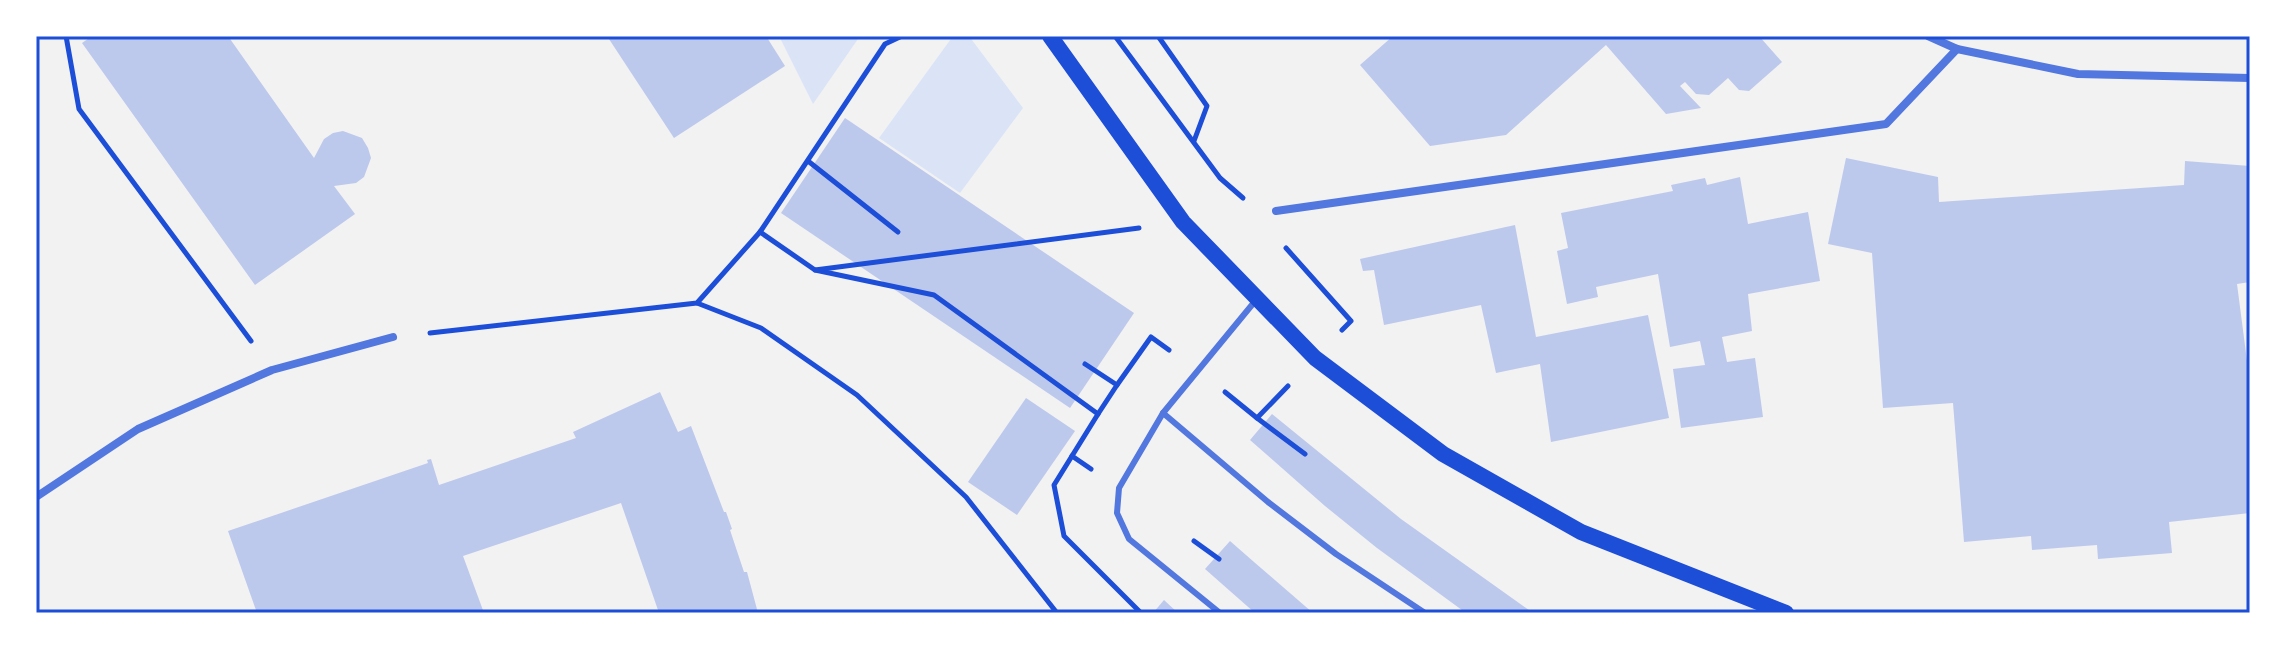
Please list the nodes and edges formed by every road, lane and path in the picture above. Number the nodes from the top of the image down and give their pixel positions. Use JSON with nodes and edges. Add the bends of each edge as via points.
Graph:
{"nodes":[{"id":1,"x":66,"y":36,"type":"edge"},
{"id":2,"x":902,"y":36,"type":"edge"},
{"id":3,"x":1050,"y":36,"type":"edge"},
{"id":4,"x":1115,"y":36,"type":"edge"},
{"id":5,"x":1158,"y":36,"type":"edge"},
{"id":6,"x":1928,"y":36,"type":"edge"},
{"id":7,"x":1957,"y":49,"type":"junction"},
{"id":8,"x":2250,"y":78,"type":"edge"},
{"id":9,"x":1194,"y":141,"type":"junction"},
{"id":10,"x":808,"y":161,"type":"junction"},
{"id":11,"x":1249,"y":205,"type":"dead end"},
{"id":12,"x":1276,"y":211,"type":"dead end"},
{"id":13,"x":1183,"y":222,"type":"junction"},
{"id":14,"x":760,"y":232,"type":"junction"},
{"id":15,"x":898,"y":232,"type":"dead end"},
{"id":16,"x":1277,"y":238,"type":"dead end"},
{"id":17,"x":815,"y":270,"type":"junction"},
{"id":18,"x":1256,"y":300,"type":"junction"},
{"id":19,"x":697,"y":303,"type":"junction"},
{"id":20,"x":393,"y":337,"type":"joint"},
{"id":21,"x":1315,"y":358,"type":"junction"},
{"id":22,"x":272,"y":370,"type":"junction"},
{"id":23,"x":1117,"y":385,"type":"dead end"},
{"id":24,"x":1163,"y":413,"type":"junction"},
{"id":25,"x":1305,"y":454,"type":"dead end"},
{"id":26,"x":36,"y":497,"type":"edge"},
{"id":27,"x":1057,"y":613,"type":"edge"},
{"id":28,"x":1220,"y":613,"type":"edge"},
{"id":29,"x":1425,"y":613,"type":"edge"},
{"id":30,"x":1786,"y":613,"type":"edge"}],
"edges":[{"from":1,"to":22,"type":"path","via":[[79,109]]},
{"from":2,"to":10,"type":"path","via":[[885,44]]},
{"from":3,"to":13,"type":"main road"},
{"from":4,"to":9,"type":"path"},
{"from":5,"to":9,"type":"path","via":[[1207,106]]},
{"from":6,"to":7,"type":"street"},
{"from":7,"to":8,"type":"street","via":[[2078,74]]},
{"from":7,"to":12,"type":"street","via":[[1886,124]]},
{"from":9,"to":11,"type":"path","via":[[1220,178]]},
{"from":10,"to":14,"type":"path"},
{"from":10,"to":15,"type":"path"},
{"from":13,"to":17,"type":"path"},
{"from":13,"to":18,"type":"main road"},
{"from":14,"to":17,"type":"path"},
{"from":14,"to":19,"type":"path"},
{"from":16,"to":21,"type":"path","via":[[1351,321]]},
{"from":17,"to":23,"type":"path","via":[[934,295],[1098,414]]},
{"from":18,"to":21,"type":"main road"},
{"from":18,"to":24,"type":"lane"},
{"from":19,"to":20,"type":"path"},
{"from":19,"to":27,"type":"path","via":[[761,328],[857,395],[966,497]]},
{"from":20,"to":22,"type":"street"},
{"from":21,"to":25,"type":"path","via":[[1257,418]]},
{"from":21,"to":30,"type":"main road","via":[[1443,454],[1581,532]]},
{"from":22,"to":26,"type":"street","via":[[138,429]]},
{"from":24,"to":28,"type":"lane","via":[[1119,488],[1117,513],[1129,539]]},
{"from":24,"to":29,"type":"lane","via":[[1336,554]]}]}
